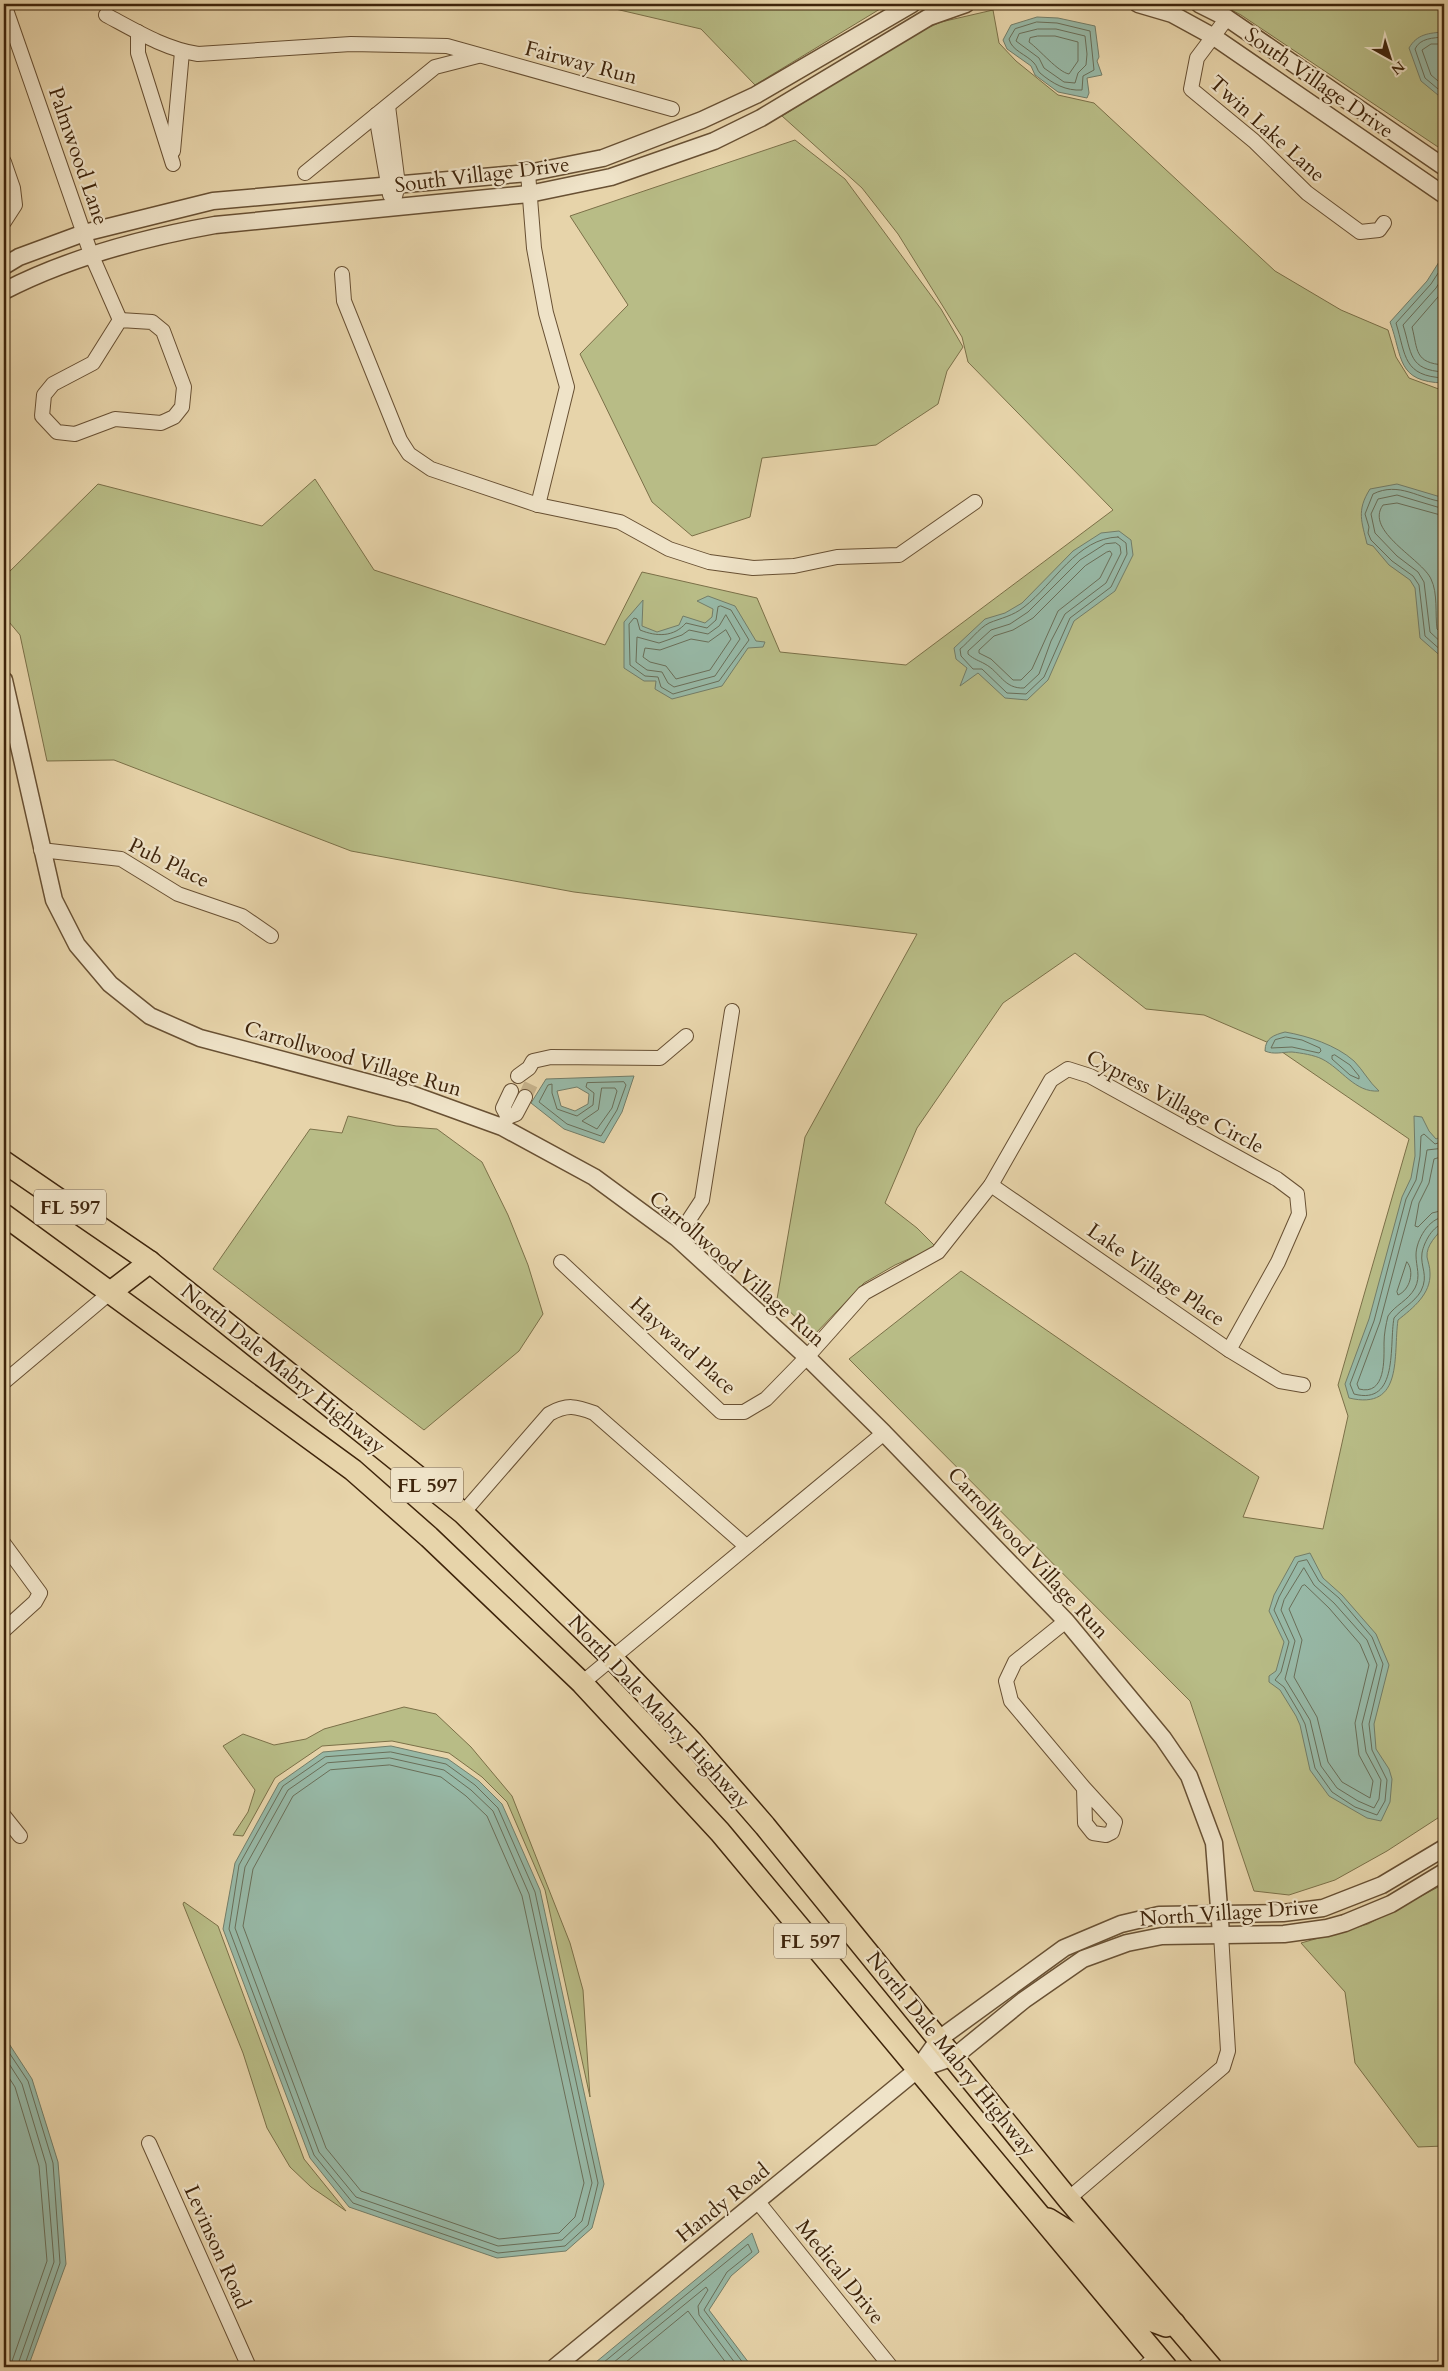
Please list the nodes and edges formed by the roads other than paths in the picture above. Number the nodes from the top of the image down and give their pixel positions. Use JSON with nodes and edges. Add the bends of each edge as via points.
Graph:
{"nodes":[{"id":1,"x":4,"y":4,"type":"edge"},
{"id":2,"x":912,"y":4,"type":"edge"},
{"id":3,"x":966,"y":4,"type":"edge"},
{"id":4,"x":1138,"y":4,"type":"edge"},
{"id":5,"x":1199,"y":4,"type":"edge"},
{"id":6,"x":106,"y":16,"type":"dead end"},
{"id":7,"x":1227,"y":18,"type":"junction"},
{"id":8,"x":138,"y":32,"type":"junction"},
{"id":9,"x":1214,"y":37,"type":"junction"},
{"id":10,"x":430,"y":47,"type":"junction"},
{"id":11,"x":182,"y":52,"type":"junction"},
{"id":12,"x":479,"y":56,"type":"junction"},
{"id":13,"x":435,"y":66,"type":"junction"},
{"id":14,"x":388,"y":106,"type":"junction"},
{"id":15,"x":672,"y":110,"type":"dead end"},
{"id":16,"x":376,"y":115,"type":"junction"},
{"id":17,"x":4,"y":162,"type":"edge"},
{"id":18,"x":1444,"y":167,"type":"edge"},
{"id":19,"x":305,"y":173,"type":"dead end"},
{"id":20,"x":528,"y":173,"type":"junction"},
{"id":21,"x":393,"y":185,"type":"junction"},
{"id":22,"x":529,"y":194,"type":"junction"},
{"id":23,"x":1444,"y":195,"type":"edge"},
{"id":24,"x":392,"y":208,"type":"junction"},
{"id":25,"x":4,"y":222,"type":"edge"},
{"id":26,"x":1384,"y":223,"type":"dead end"},
{"id":27,"x":84,"y":233,"type":"junction"},
{"id":28,"x":91,"y":254,"type":"junction"},
{"id":29,"x":4,"y":266,"type":"edge"},
{"id":30,"x":342,"y":274,"type":"dead end"},
{"id":31,"x":4,"y":291,"type":"edge"},
{"id":32,"x":120,"y":320,"type":"junction"},
{"id":33,"x":975,"y":502,"type":"dead end"},
{"id":34,"x":538,"y":505,"type":"junction"},
{"id":35,"x":4,"y":680,"type":"edge"},
{"id":36,"x":41,"y":850,"type":"junction"},
{"id":37,"x":271,"y":936,"type":"dead end"},
{"id":38,"x":732,"y":1011,"type":"dead end"},
{"id":39,"x":686,"y":1036,"type":"dead end"},
{"id":40,"x":526,"y":1076,"type":"tunnel mouth"},
{"id":41,"x":511,"y":1091,"type":"tunnel mouth"},
{"id":42,"x":525,"y":1097,"type":"tunnel mouth"},
{"id":43,"x":505,"y":1122,"type":"junction"},
{"id":44,"x":4,"y":1162,"type":"edge"},
{"id":45,"x":991,"y":1185,"type":"junction"},
{"id":46,"x":4,"y":1215,"type":"edge"},
{"id":47,"x":676,"y":1238,"type":"junction"},
{"id":48,"x":946,"y":1243,"type":"joint"},
{"id":49,"x":143,"y":1257,"type":"junction"},
{"id":50,"x":561,"y":1262,"type":"dead end"},
{"id":51,"x":112,"y":1291,"type":"junction"},
{"id":52,"x":1229,"y":1350,"type":"junction"},
{"id":53,"x":807,"y":1358,"type":"junction"},
{"id":54,"x":4,"y":1382,"type":"edge"},
{"id":55,"x":1303,"y":1385,"type":"dead end"},
{"id":56,"x":884,"y":1433,"type":"junction"},
{"id":57,"x":463,"y":1513,"type":"junction"},
{"id":58,"x":4,"y":1544,"type":"edge"},
{"id":59,"x":746,"y":1546,"type":"junction"},
{"id":60,"x":1066,"y":1621,"type":"junction"},
{"id":61,"x":4,"y":1630,"type":"edge"},
{"id":62,"x":612,"y":1658,"type":"junction"},
{"id":63,"x":582,"y":1683,"type":"junction"},
{"id":64,"x":1084,"y":1788,"type":"dead end"},
{"id":65,"x":4,"y":1816,"type":"edge"},
{"id":66,"x":20,"y":1836,"type":"dead end"},
{"id":67,"x":1444,"y":1848,"type":"edge"},
{"id":68,"x":1444,"y":1872,"type":"edge"},
{"id":69,"x":1220,"y":1914,"type":"junction"},
{"id":70,"x":1221,"y":1934,"type":"junction"},
{"id":71,"x":1064,"y":1948,"type":"junction"},
{"id":72,"x":1072,"y":1967,"type":"junction"},
{"id":73,"x":939,"y":2039,"type":"junction"},
{"id":74,"x":954,"y":2057,"type":"junction"},
{"id":75,"x":916,"y":2070,"type":"junction"},
{"id":76,"x":149,"y":2143,"type":"dead end"},
{"id":77,"x":1068,"y":2199,"type":"junction"},
{"id":78,"x":758,"y":2202,"type":"junction"},
{"id":79,"x":1036,"y":2210,"type":"junction"},
{"id":80,"x":1174,"y":2323,"type":"junction"},
{"id":81,"x":1159,"y":2365,"type":"edge"},
{"id":82,"x":249,"y":2367,"type":"edge"},
{"id":83,"x":555,"y":2367,"type":"edge"},
{"id":84,"x":891,"y":2367,"type":"edge"},
{"id":85,"x":1211,"y":2367,"type":"edge"}],
"edges":[{"from":1,"to":27,"type":"street","name":"Palmwood Lane"},
{"from":2,"to":20,"type":"street","name":"South Village Drive","via":[[756,95],[702,120],[603,158]]},
{"from":3,"to":22,"type":"street","name":"South Village Drive","via":[[929,17],[761,118],[714,141],[611,177]]},
{"from":4,"to":9,"type":"street","name":"South Village Drive","via":[[1172,14]]},
{"from":5,"to":7,"type":"street","name":"South Village Drive"},
{"from":6,"to":8,"type":"street"},
{"from":7,"to":9,"type":"street","name":"Twin Lake Lane"},
{"from":7,"to":18,"type":"street","name":"South Village Drive"},
{"from":8,"to":11,"type":"street"},
{"from":8,"to":11,"type":"street","via":[[138,54],[173,164]]},
{"from":9,"to":23,"type":"street","name":"South Village Drive"},
{"from":9,"to":26,"type":"street","name":"Twin Lake Lane","via":[[1197,58],[1191,90],[1254,142],[1307,193],[1360,232],[1379,230]]},
{"from":10,"to":11,"type":"street","name":"Fairway Run","via":[[351,44],[216,54]]},
{"from":10,"to":12,"type":"street","name":"Fairway Run","via":[[447,46]]},
{"from":10,"to":13,"type":"street"},
{"from":12,"to":13,"type":"street","name":"Fairway Run"},
{"from":12,"to":15,"type":"street","name":"Fairway Run"},
{"from":13,"to":14,"type":"street","name":"Fairway Run"},
{"from":14,"to":16,"type":"street","name":"Fairway Run"},
{"from":14,"to":21,"type":"street"},
{"from":16,"to":19,"type":"street","name":"Fairway Run"},
{"from":16,"to":21,"type":"street"},
{"from":17,"to":25,"type":"street","via":[[15,205]]},
{"from":20,"to":21,"type":"street","name":"South Village Drive"},
{"from":20,"to":22,"type":"street"},
{"from":21,"to":24,"type":"street"},
{"from":21,"to":27,"type":"street","name":"South Village Drive","via":[[213,202]]},
{"from":22,"to":24,"type":"street","name":"South Village Drive"},
{"from":22,"to":34,"type":"street","via":[[534,248],[546,313],[567,387]]},
{"from":24,"to":28,"type":"street","name":"South Village Drive","via":[[215,225]]},
{"from":27,"to":28,"type":"street","name":"Palmwood Lane"},
{"from":27,"to":29,"type":"street","name":"South Village Drive","via":[[19,257]]},
{"from":28,"to":31,"type":"street","name":"South Village Drive","via":[[32,276]]},
{"from":28,"to":32,"type":"street","name":"Palmwood Lane"},
{"from":30,"to":34,"type":"street","via":[[344,301],[400,440],[409,454],[430,469]]},
{"from":32,"to":32,"type":"street","via":[[152,322],[163,331],[184,387],[182,407],[174,417],[161,423],[115,419],[75,434],[57,432],[42,416],[44,394],[53,384],[93,363]]},
{"from":33,"to":34,"type":"street","via":[[899,555],[837,557],[794,566],[753,568],[708,562],[669,548],[620,522]]},
{"from":35,"to":36,"type":"street","name":"Carrollwood Village Run"},
{"from":36,"to":37,"type":"street","name":"Pub Place","via":[[121,859],[178,894],[242,916]]},
{"from":36,"to":43,"type":"street","name":"Carrollwood Village Run","via":[[54,900],[77,945],[110,984],[150,1016],[200,1038]]},
{"from":38,"to":47,"type":"street","via":[[702,1200]]},
{"from":39,"to":40,"type":"street","via":[[660,1058],[551,1057],[533,1061]]},
{"from":41,"to":43,"type":"street","via":[[504,1108]]},
{"from":42,"to":43,"type":"street","via":[[516,1114]]},
{"from":43,"to":47,"type":"street","name":"Carrollwood Village Run","via":[[594,1177]]},
{"from":44,"to":49,"type":"main road","name":"North Dale Mabry Highway","number":"FL 597"},
{"from":45,"to":48,"type":"street","name":"Cypress Village Circle"},
{"from":45,"to":52,"type":"street","name":"Lake Village Place"},
{"from":45,"to":52,"type":"street","name":"Cypress Village Circle","via":[[1051,1080],[1068,1069],[1090,1076],[1277,1179],[1297,1194],[1298,1214],[1278,1262]]},
{"from":46,"to":51,"type":"main road","name":"North Dale Mabry Highway","number":"FL 597"},
{"from":47,"to":53,"type":"street","name":"Carrollwood Village Run"},
{"from":48,"to":53,"type":"street","name":"Hayward Place","via":[[938,1252],[864,1293]]},
{"from":49,"to":51,"type":"main road"},
{"from":49,"to":57,"type":"main road","name":"North Dale Mabry Highway","number":"FL 597"},
{"from":50,"to":53,"type":"street","name":"Hayward Place","via":[[721,1412],[744,1412],[766,1399]]},
{"from":51,"to":54,"type":"street"},
{"from":51,"to":63,"type":"main road","name":"North Dale Mabry Highway","number":"FL 597","via":[[353,1470],[429,1537]]},
{"from":52,"to":55,"type":"street","name":"Lake Village Place","via":[[1280,1381]]},
{"from":53,"to":56,"type":"street","name":"Carrollwood Village Run"},
{"from":56,"to":59,"type":"street"},
{"from":56,"to":60,"type":"street","name":"Carrollwood Village Run"},
{"from":57,"to":59,"type":"street","via":[[549,1414],[562,1407],[576,1405],[594,1413]]},
{"from":57,"to":62,"type":"main road","name":"North Dale Mabry Highway","number":"FL 597"},
{"from":58,"to":61,"type":"street","via":[[40,1594]]},
{"from":59,"to":62,"type":"street"},
{"from":60,"to":64,"type":"street","via":[[1015,1662],[1006,1681],[1011,1701]]},
{"from":60,"to":69,"type":"street","name":"Carrollwood Village Run","via":[[1163,1738],[1189,1776],[1214,1842]]},
{"from":62,"to":63,"type":"street"},
{"from":62,"to":73,"type":"main road","name":"North Dale Mabry Highway","number":"FL 597","via":[[692,1742],[765,1826]]},
{"from":63,"to":75,"type":"main road","name":"North Dale Mabry Highway","number":"FL 597","via":[[720,1832]]},
{"from":65,"to":66,"type":"street"},
{"from":67,"to":69,"type":"street","name":"North Village Drive","via":[[1382,1885],[1338,1903],[1283,1913]]},
{"from":68,"to":70,"type":"street","name":"North Village Drive","via":[[1391,1904],[1345,1923],[1284,1934]]},
{"from":69,"to":70,"type":"street","name":"Carrollwood Village Run"},
{"from":69,"to":71,"type":"street","name":"North Village Drive","via":[[1159,1915],[1121,1924]]},
{"from":70,"to":72,"type":"street","name":"North Village Drive","via":[[1162,1936],[1127,1944],[1084,1959]]},
{"from":70,"to":77,"type":"street","via":[[1228,2052],[1223,2067]]},
{"from":71,"to":72,"type":"street"},
{"from":71,"to":73,"type":"street","name":"North Village Drive"},
{"from":72,"to":74,"type":"street","name":"North Village Drive","via":[[1024,2000]]},
{"from":73,"to":74,"type":"main road","name":"North Dale Mabry Highway","number":"FL 597"},
{"from":73,"to":75,"type":"street","name":"North Village Drive"},
{"from":74,"to":75,"type":"street","name":"North Village Drive"},
{"from":74,"to":77,"type":"main road","name":"North Dale Mabry Highway","number":"FL 597"},
{"from":75,"to":78,"type":"street","name":"Handy Road"},
{"from":75,"to":79,"type":"main road","name":"North Dale Mabry Highway","number":"FL 597"},
{"from":76,"to":82,"type":"street","name":"Levinson Road"},
{"from":77,"to":80,"type":"main road","name":"North Dale Mabry Highway","number":"FL 597"},
{"from":78,"to":83,"type":"street","name":"Handy Road"},
{"from":78,"to":84,"type":"street","name":"Medical Drive"},
{"from":79,"to":80,"type":"main road","via":[[1074,2235],[1147,2319],[1166,2326]]},
{"from":79,"to":81,"type":"main road","name":"North Dale Mabry Highway","number":"FL 597"},
{"from":80,"to":85,"type":"main road","name":"North Dale Mabry Highway","number":"FL 597"}]}
